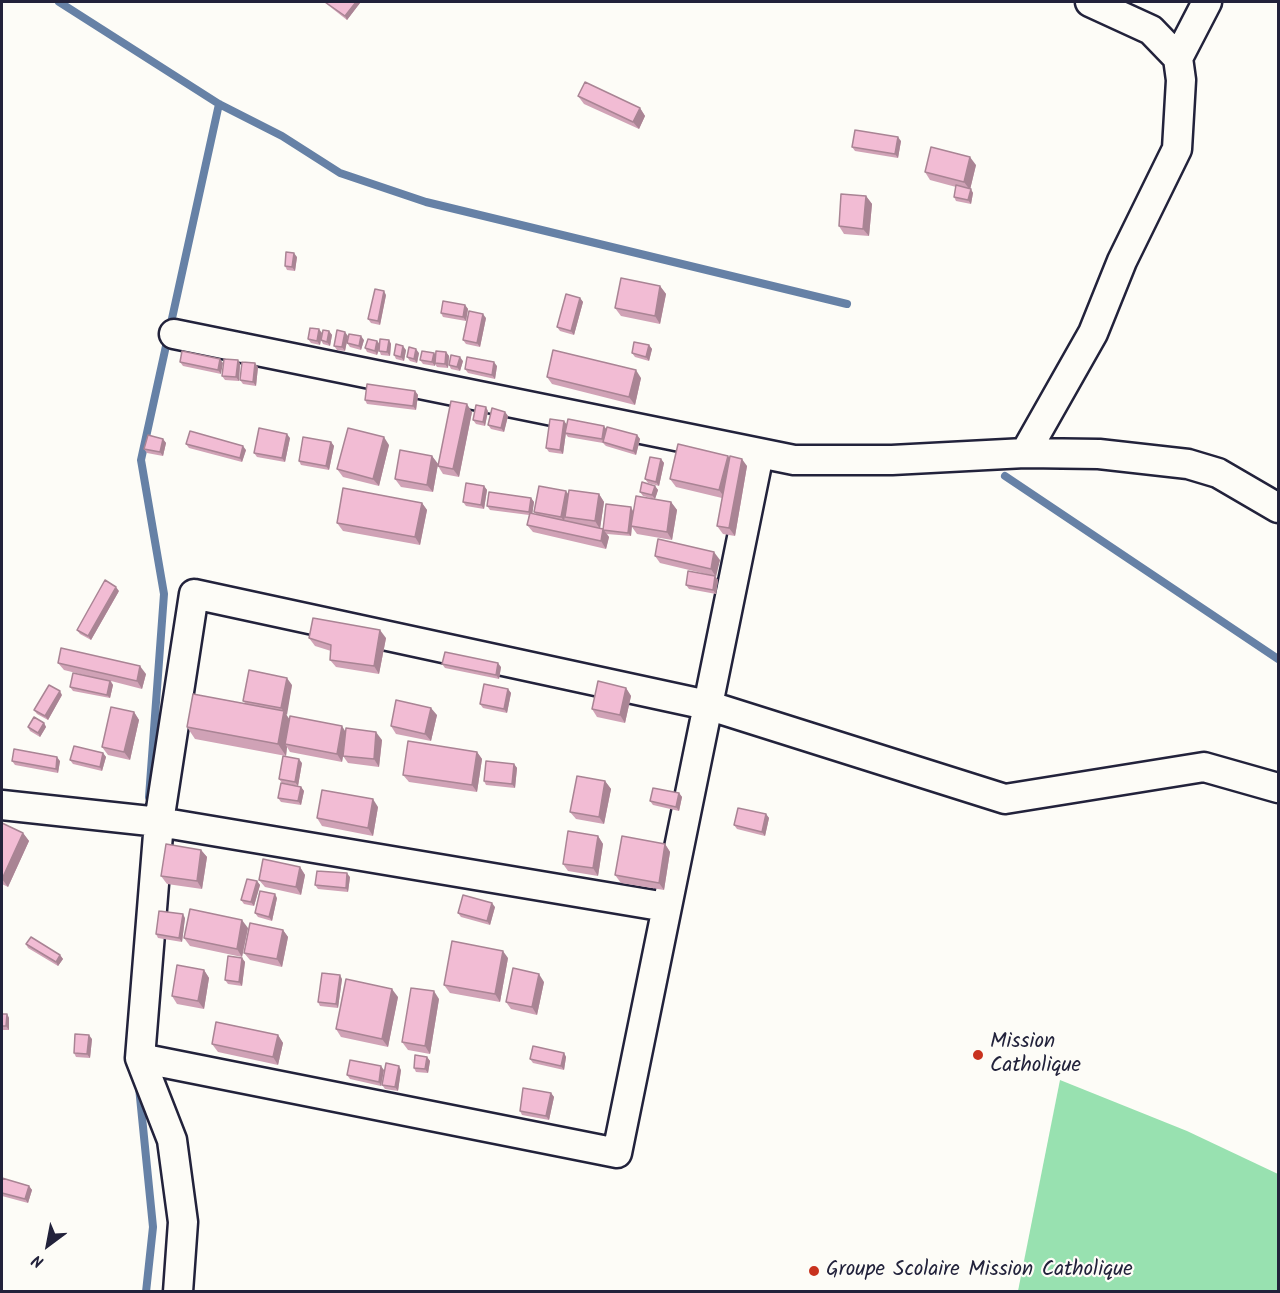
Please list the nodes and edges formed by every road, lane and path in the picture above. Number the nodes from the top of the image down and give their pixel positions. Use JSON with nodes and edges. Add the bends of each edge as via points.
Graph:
{"nodes":[{"id":1,"x":1090,"y":2,"type":"edge"},
{"id":2,"x":1207,"y":2,"type":"edge"},
{"id":3,"x":1178,"y":58,"type":"junction"},
{"id":4,"x":174,"y":334,"type":"dead end"},
{"id":5,"x":1025,"y":453,"type":"junction"},
{"id":6,"x":759,"y":454,"type":"junction"},
{"id":7,"x":1278,"y":508,"type":"edge"},
{"id":8,"x":707,"y":705,"type":"junction"},
{"id":9,"x":1278,"y":788,"type":"edge"},
{"id":10,"x":2,"y":805,"type":"edge"},
{"id":11,"x":159,"y":822,"type":"junction"},
{"id":12,"x":666,"y":907,"type":"junction"},
{"id":13,"x":140,"y":1058,"type":"junction"},
{"id":14,"x":178,"y":1292,"type":"edge"}],
"edges":[{"from":1,"to":3,"type":"street","via":[[1151,30]]},
{"from":2,"to":3,"type":"street"},
{"from":3,"to":5,"type":"street","via":[[1181,80],[1177,149],[1122,261],[1093,333]]},
{"from":4,"to":6,"type":"street"},
{"from":5,"to":6,"type":"street","via":[[892,460],[794,460]]},
{"from":5,"to":7,"type":"street","via":[[1099,454],[1188,464],[1218,473]]},
{"from":6,"to":8,"type":"street"},
{"from":8,"to":9,"type":"street","via":[[1005,799],[1204,767]]},
{"from":8,"to":11,"type":"street","via":[[194,594]]},
{"from":8,"to":12,"type":"street"},
{"from":10,"to":11,"type":"street"},
{"from":11,"to":12,"type":"street"},
{"from":11,"to":13,"type":"street"},
{"from":12,"to":13,"type":"street","via":[[617,1153]]},
{"from":13,"to":14,"type":"street","via":[[172,1140],[183,1222]]}]}
